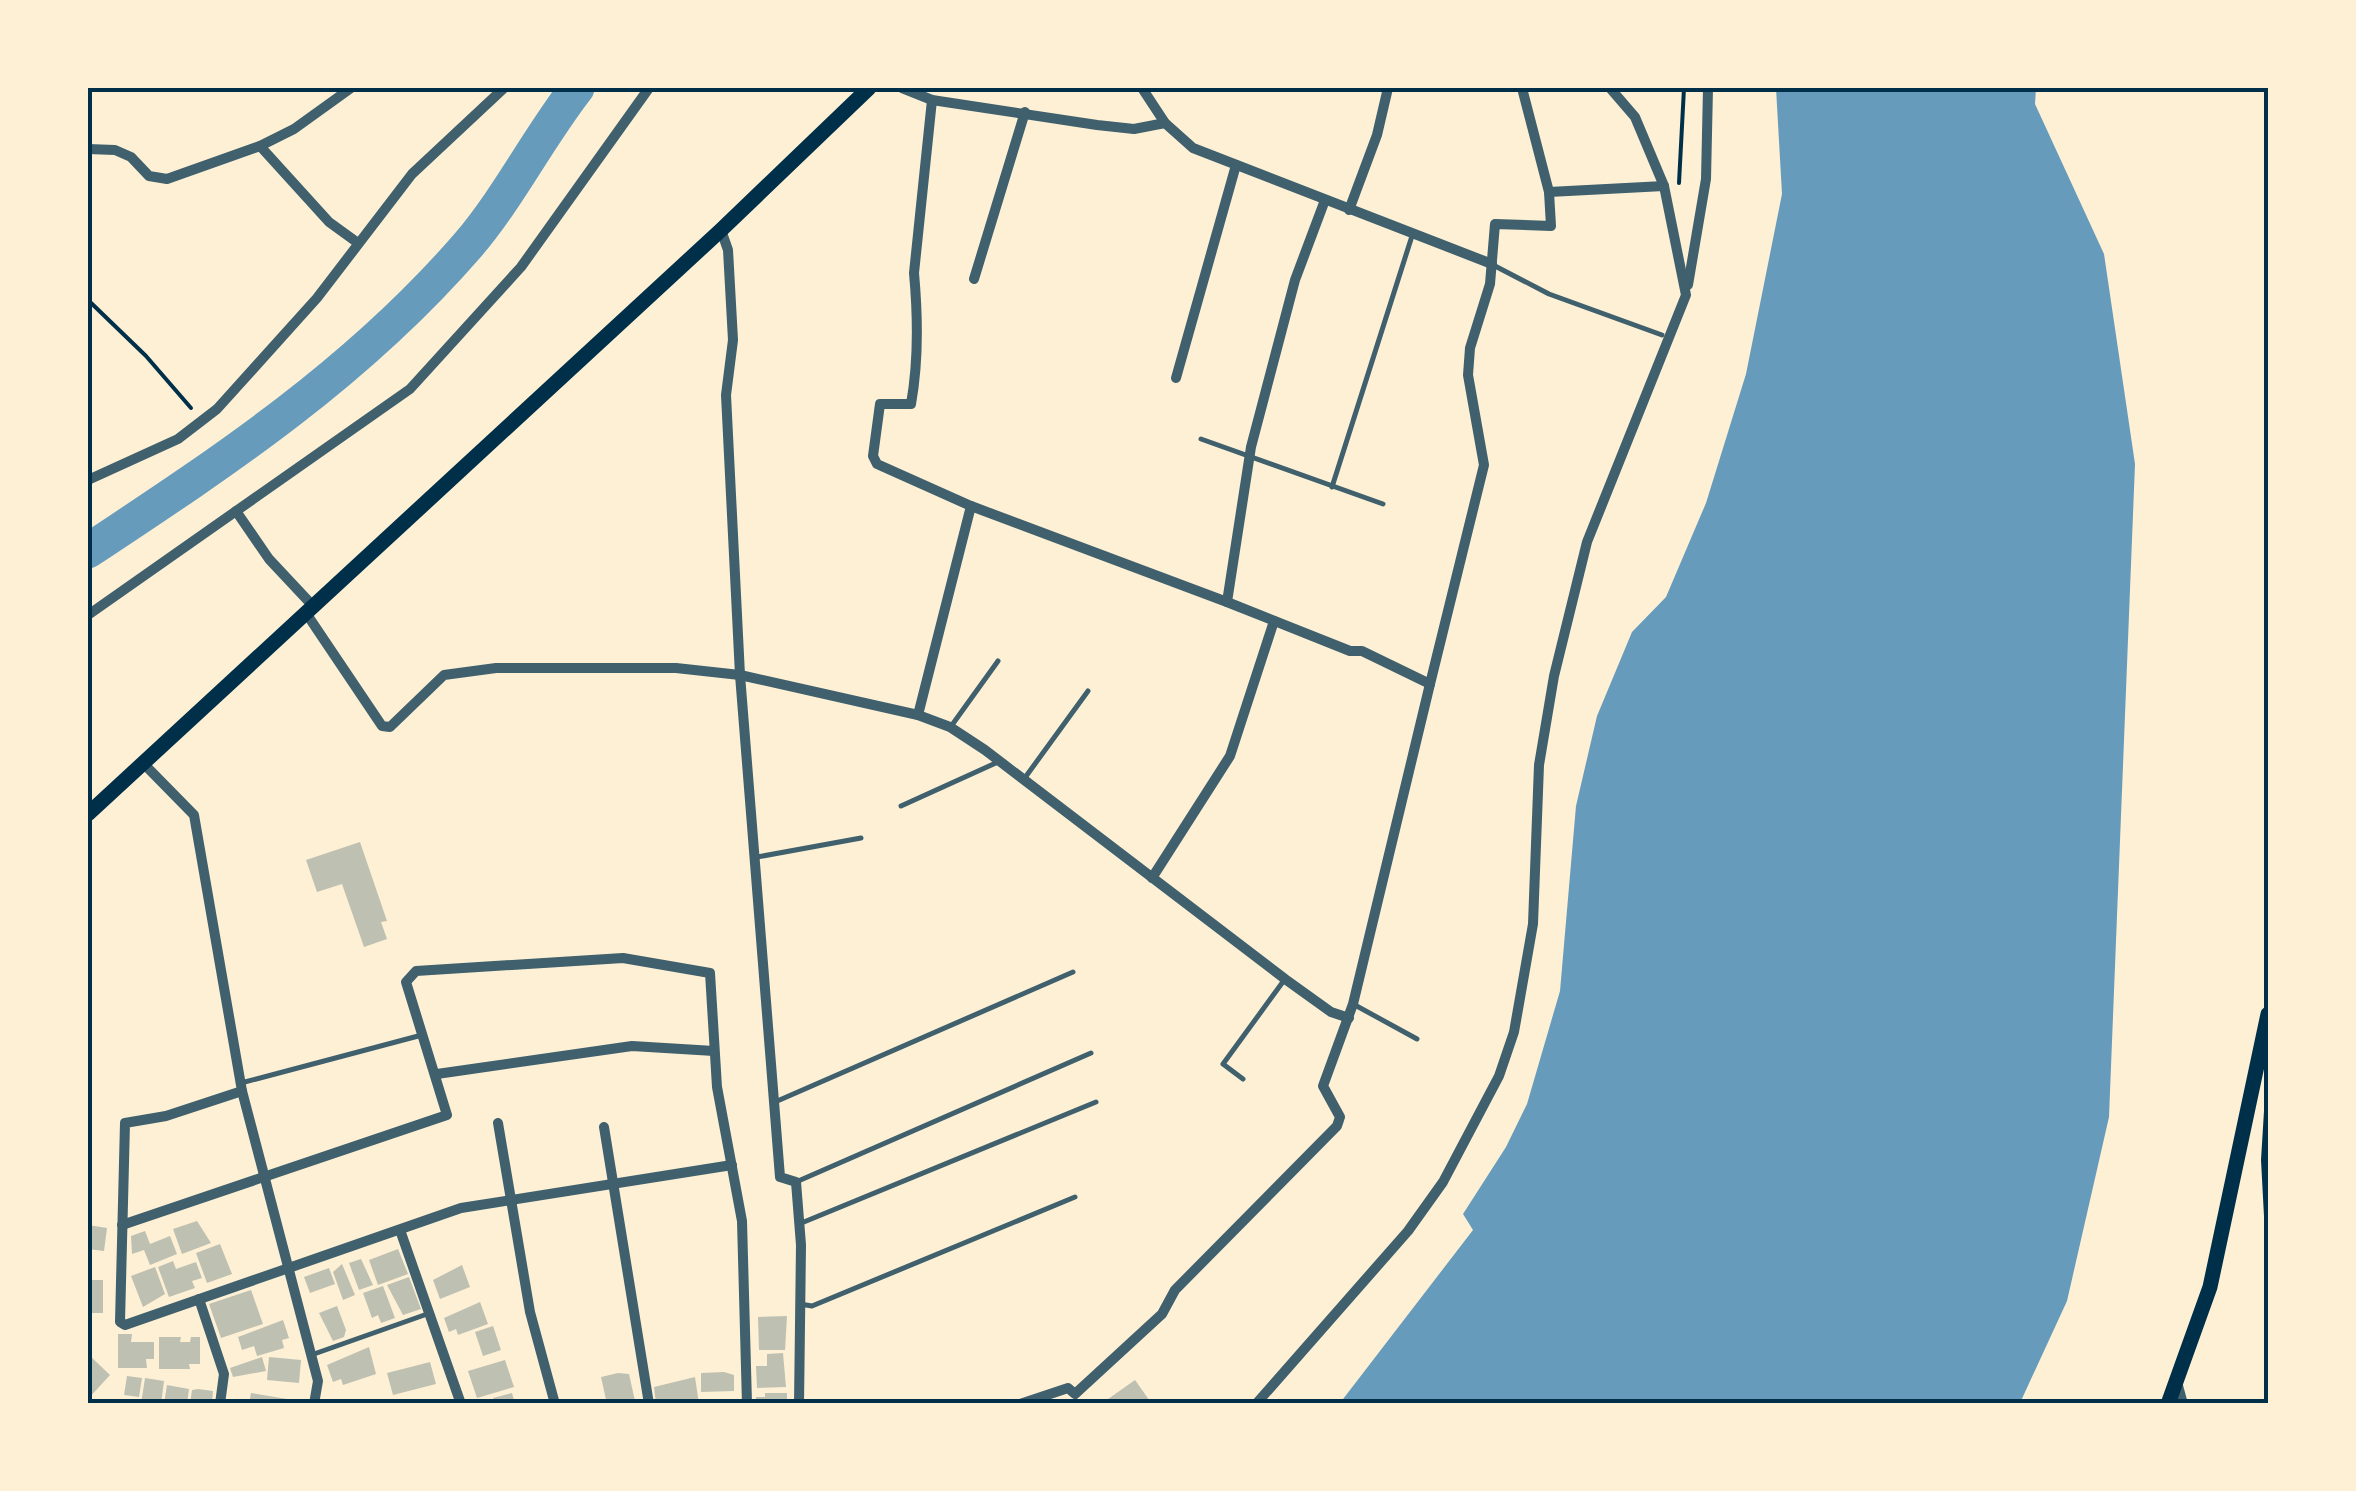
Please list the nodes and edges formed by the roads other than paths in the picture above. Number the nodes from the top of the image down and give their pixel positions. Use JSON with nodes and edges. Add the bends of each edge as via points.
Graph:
{"nodes":[{"id":1,"x":351,"y":88,"type":"edge"},
{"id":2,"x":504,"y":88,"type":"edge"},
{"id":3,"x":649,"y":88,"type":"edge"},
{"id":4,"x":869,"y":88,"type":"edge"},
{"id":5,"x":902,"y":88,"type":"edge"},
{"id":6,"x":1142,"y":88,"type":"edge"},
{"id":7,"x":1388,"y":88,"type":"edge"},
{"id":8,"x":1522,"y":88,"type":"edge"},
{"id":9,"x":1610,"y":88,"type":"edge"},
{"id":10,"x":1708,"y":88,"type":"edge"},
{"id":11,"x":932,"y":100,"type":"junction"},
{"id":12,"x":1025,"y":112,"type":"junction"},
{"id":13,"x":1165,"y":122,"type":"junction"},
{"id":14,"x":260,"y":146,"type":"junction"},
{"id":15,"x":88,"y":149,"type":"edge"},
{"id":16,"x":1236,"y":166,"type":"junction"},
{"id":17,"x":1664,"y":186,"type":"junction"},
{"id":18,"x":1549,"y":192,"type":"junction"},
{"id":19,"x":1325,"y":200,"type":"junction"},
{"id":20,"x":1349,"y":210,"type":"junction"},
{"id":21,"x":721,"y":230,"type":"junction"},
{"id":22,"x":1412,"y":236,"type":"junction"},
{"id":23,"x":358,"y":243,"type":"junction"},
{"id":24,"x":1492,"y":264,"type":"junction"},
{"id":25,"x":974,"y":279,"type":"dead end"},
{"id":26,"x":1686,"y":295,"type":"junction"},
{"id":27,"x":1667,"y":337,"type":"junction"},
{"id":28,"x":1176,"y":378,"type":"dead end"},
{"id":29,"x":1202,"y":439,"type":"dead end"},
{"id":30,"x":1253,"y":457,"type":"junction"},
{"id":31,"x":88,"y":480,"type":"edge"},
{"id":32,"x":1332,"y":487,"type":"junction"},
{"id":33,"x":1383,"y":504,"type":"dead end"},
{"id":34,"x":970,"y":506,"type":"junction"},
{"id":35,"x":236,"y":511,"type":"junction"},
{"id":36,"x":1227,"y":602,"type":"junction"},
{"id":37,"x":310,"y":610,"type":"junction"},
{"id":38,"x":88,"y":615,"type":"edge"},
{"id":39,"x":1274,"y":621,"type":"junction"},
{"id":40,"x":998,"y":661,"type":"dead end"},
{"id":41,"x":740,"y":675,"type":"junction"},
{"id":42,"x":1430,"y":684,"type":"junction"},
{"id":43,"x":1088,"y":691,"type":"dead end"},
{"id":44,"x":918,"y":715,"type":"junction"},
{"id":45,"x":950,"y":728,"type":"junction"},
{"id":46,"x":1000,"y":760,"type":"junction"},
{"id":47,"x":143,"y":762,"type":"junction"},
{"id":48,"x":1024,"y":779,"type":"junction"},
{"id":49,"x":901,"y":806,"type":"dead end"},
{"id":50,"x":88,"y":814,"type":"edge"},
{"id":51,"x":861,"y":838,"type":"dead end"},
{"id":52,"x":754,"y":858,"type":"junction"},
{"id":53,"x":1152,"y":878,"type":"junction"},
{"id":54,"x":1073,"y":972,"type":"dead end"},
{"id":55,"x":1284,"y":979,"type":"junction"},
{"id":56,"x":1353,"y":1004,"type":"junction"},
{"id":57,"x":2268,"y":1014,"type":"edge"},
{"id":58,"x":1349,"y":1018,"type":"junction"},
{"id":59,"x":422,"y":1035,"type":"junction"},
{"id":60,"x":1417,"y":1039,"type":"dead end"},
{"id":61,"x":714,"y":1051,"type":"junction"},
{"id":62,"x":1092,"y":1053,"type":"dead end"},
{"id":63,"x":437,"y":1074,"type":"junction"},
{"id":64,"x":1243,"y":1080,"type":"dead end"},
{"id":65,"x":241,"y":1087,"type":"junction"},
{"id":66,"x":775,"y":1102,"type":"junction"},
{"id":67,"x":1096,"y":1102,"type":"dead end"},
{"id":68,"x":498,"y":1123,"type":"dead end"},
{"id":69,"x":604,"y":1127,"type":"dead end"},
{"id":70,"x":732,"y":1165,"type":"junction"},
{"id":71,"x":264,"y":1176,"type":"junction"},
{"id":72,"x":796,"y":1182,"type":"junction"},
{"id":73,"x":612,"y":1183,"type":"junction"},
{"id":74,"x":1076,"y":1197,"type":"dead end"},
{"id":75,"x":512,"y":1199,"type":"junction"},
{"id":76,"x":799,"y":1224,"type":"junction"},
{"id":77,"x":122,"y":1225,"type":"junction"},
{"id":78,"x":400,"y":1230,"type":"junction"},
{"id":79,"x":289,"y":1264,"type":"junction"},
{"id":80,"x":198,"y":1300,"type":"junction"},
{"id":81,"x":800,"y":1304,"type":"junction"},
{"id":82,"x":430,"y":1312,"type":"junction"},
{"id":83,"x":311,"y":1356,"type":"junction"},
{"id":84,"x":2177,"y":1382,"type":"junction"},
{"id":85,"x":1076,"y":1399,"type":"edge"},
{"id":86,"x":220,"y":1404,"type":"edge"},
{"id":87,"x":314,"y":1404,"type":"edge"},
{"id":88,"x":461,"y":1404,"type":"edge"},
{"id":89,"x":555,"y":1404,"type":"edge"},
{"id":90,"x":649,"y":1404,"type":"edge"},
{"id":91,"x":747,"y":1404,"type":"edge"},
{"id":92,"x":799,"y":1404,"type":"edge"},
{"id":93,"x":1020,"y":1404,"type":"edge"},
{"id":94,"x":1256,"y":1404,"type":"edge"},
{"id":95,"x":2168,"y":1404,"type":"edge"},
{"id":96,"x":2183,"y":1404,"type":"edge"}],
"edges":[{"from":1,"to":14,"type":"street"},
{"from":2,"to":23,"type":"street","via":[[446,137]]},
{"from":3,"to":35,"type":"street","via":[[521,266],[410,389]]},
{"from":4,"to":21,"type":"main road"},
{"from":5,"to":11,"type":"street"},
{"from":6,"to":13,"type":"street"},
{"from":7,"to":20,"type":"street"},
{"from":8,"to":18,"type":"street"},
{"from":9,"to":17,"type":"street","via":[[1635,117]]},
{"from":10,"to":26,"type":"street","via":[[1706,179]]},
{"from":11,"to":12,"type":"street"},
{"from":11,"to":34,"type":"street","via":[[914,273],[911,404],[880,404],[872,456]]},
{"from":12,"to":13,"type":"street","via":[[1134,130]]},
{"from":12,"to":25,"type":"street"},
{"from":13,"to":16,"type":"street","via":[[1194,148]]},
{"from":14,"to":15,"type":"street","via":[[167,179],[150,176],[115,150]]},
{"from":14,"to":23,"type":"street","via":[[329,222]]},
{"from":16,"to":19,"type":"street"},
{"from":16,"to":28,"type":"street"},
{"from":17,"to":18,"type":"street"},
{"from":17,"to":26,"type":"street"},
{"from":18,"to":24,"type":"street","via":[[1552,226],[1495,224]]},
{"from":19,"to":20,"type":"street"},
{"from":19,"to":30,"type":"street","via":[[1295,280]]},
{"from":20,"to":22,"type":"street"},
{"from":21,"to":37,"type":"main road"},
{"from":21,"to":41,"type":"street","via":[[732,322],[726,395]]},
{"from":22,"to":24,"type":"street"},
{"from":22,"to":32,"type":"lane"},
{"from":23,"to":31,"type":"street","via":[[318,298],[202,421]]},
{"from":24,"to":27,"type":"lane","via":[[1549,294]]},
{"from":24,"to":42,"type":"street","via":[[1468,375],[1484,465]]},
{"from":26,"to":27,"type":"street"},
{"from":27,"to":94,"type":"street","via":[[1588,542],[1554,676],[1539,765],[1527,971],[1499,1076],[1443,1182],[1408,1231]]},
{"from":29,"to":30,"type":"lane"},
{"from":30,"to":32,"type":"lane"},
{"from":30,"to":36,"type":"street"},
{"from":32,"to":33,"type":"lane"},
{"from":34,"to":36,"type":"street"},
{"from":34,"to":44,"type":"street"},
{"from":35,"to":37,"type":"street"},
{"from":35,"to":38,"type":"street"},
{"from":36,"to":39,"type":"street"},
{"from":37,"to":41,"type":"street","via":[[382,726],[390,727],[428,687],[456,670],[590,666]]},
{"from":37,"to":47,"type":"main road"},
{"from":39,"to":42,"type":"street","via":[[1362,651]]},
{"from":39,"to":53,"type":"street","via":[[1230,756]]},
{"from":40,"to":45,"type":"lane"},
{"from":41,"to":44,"type":"street"},
{"from":41,"to":52,"type":"street"},
{"from":42,"to":56,"type":"street"},
{"from":43,"to":48,"type":"lane"},
{"from":44,"to":45,"type":"street"},
{"from":45,"to":46,"type":"street"},
{"from":46,"to":48,"type":"street"},
{"from":46,"to":49,"type":"lane"},
{"from":47,"to":50,"type":"main road"},
{"from":47,"to":65,"type":"street","via":[[194,815]]},
{"from":48,"to":53,"type":"street"},
{"from":51,"to":52,"type":"lane"},
{"from":52,"to":66,"type":"street"},
{"from":53,"to":55,"type":"street"},
{"from":54,"to":66,"type":"lane"},
{"from":55,"to":58,"type":"street"},
{"from":55,"to":64,"type":"lane","via":[[1222,1064]]},
{"from":56,"to":58,"type":"street"},
{"from":56,"to":60,"type":"lane"},
{"from":57,"to":84,"type":"main road","via":[[2210,1287]]},
{"from":58,"to":85,"type":"street","via":[[1322,1086],[1338,1110],[1337,1126]]},
{"from":59,"to":61,"type":"street","via":[[406,982],[416,971],[623,958],[710,973]]},
{"from":59,"to":63,"type":"street"},
{"from":59,"to":65,"type":"lane"},
{"from":61,"to":63,"type":"street","via":[[632,1046]]},
{"from":61,"to":70,"type":"street"},
{"from":62,"to":72,"type":"lane"},
{"from":63,"to":71,"type":"street","via":[[447,1114]]},
{"from":65,"to":71,"type":"street"},
{"from":65,"to":77,"type":"street","via":[[166,1116],[124,1123]]},
{"from":66,"to":72,"type":"street","via":[[780,1178]]},
{"from":67,"to":76,"type":"lane"},
{"from":68,"to":75,"type":"street"},
{"from":69,"to":73,"type":"street"},
{"from":70,"to":73,"type":"street"},
{"from":70,"to":91,"type":"street","via":[[744,1254]]},
{"from":71,"to":77,"type":"street"},
{"from":71,"to":79,"type":"street"},
{"from":72,"to":76,"type":"street"},
{"from":73,"to":75,"type":"street"},
{"from":73,"to":90,"type":"street"},
{"from":74,"to":81,"type":"lane","via":[[812,1306]]},
{"from":75,"to":78,"type":"street"},
{"from":75,"to":89,"type":"street","via":[[530,1312]]},
{"from":76,"to":81,"type":"street"},
{"from":77,"to":80,"type":"street","via":[[120,1322]]},
{"from":78,"to":79,"type":"street"},
{"from":78,"to":82,"type":"street"},
{"from":79,"to":80,"type":"street"},
{"from":79,"to":83,"type":"street"},
{"from":80,"to":86,"type":"street","via":[[224,1374]]},
{"from":81,"to":92,"type":"street"},
{"from":82,"to":83,"type":"lane"},
{"from":82,"to":88,"type":"street"},
{"from":83,"to":87,"type":"street","via":[[318,1381]]},
{"from":84,"to":95,"type":"main road"},
{"from":84,"to":96,"type":"street"},
{"from":85,"to":93,"type":"street","via":[[1059,1388]]}]}
